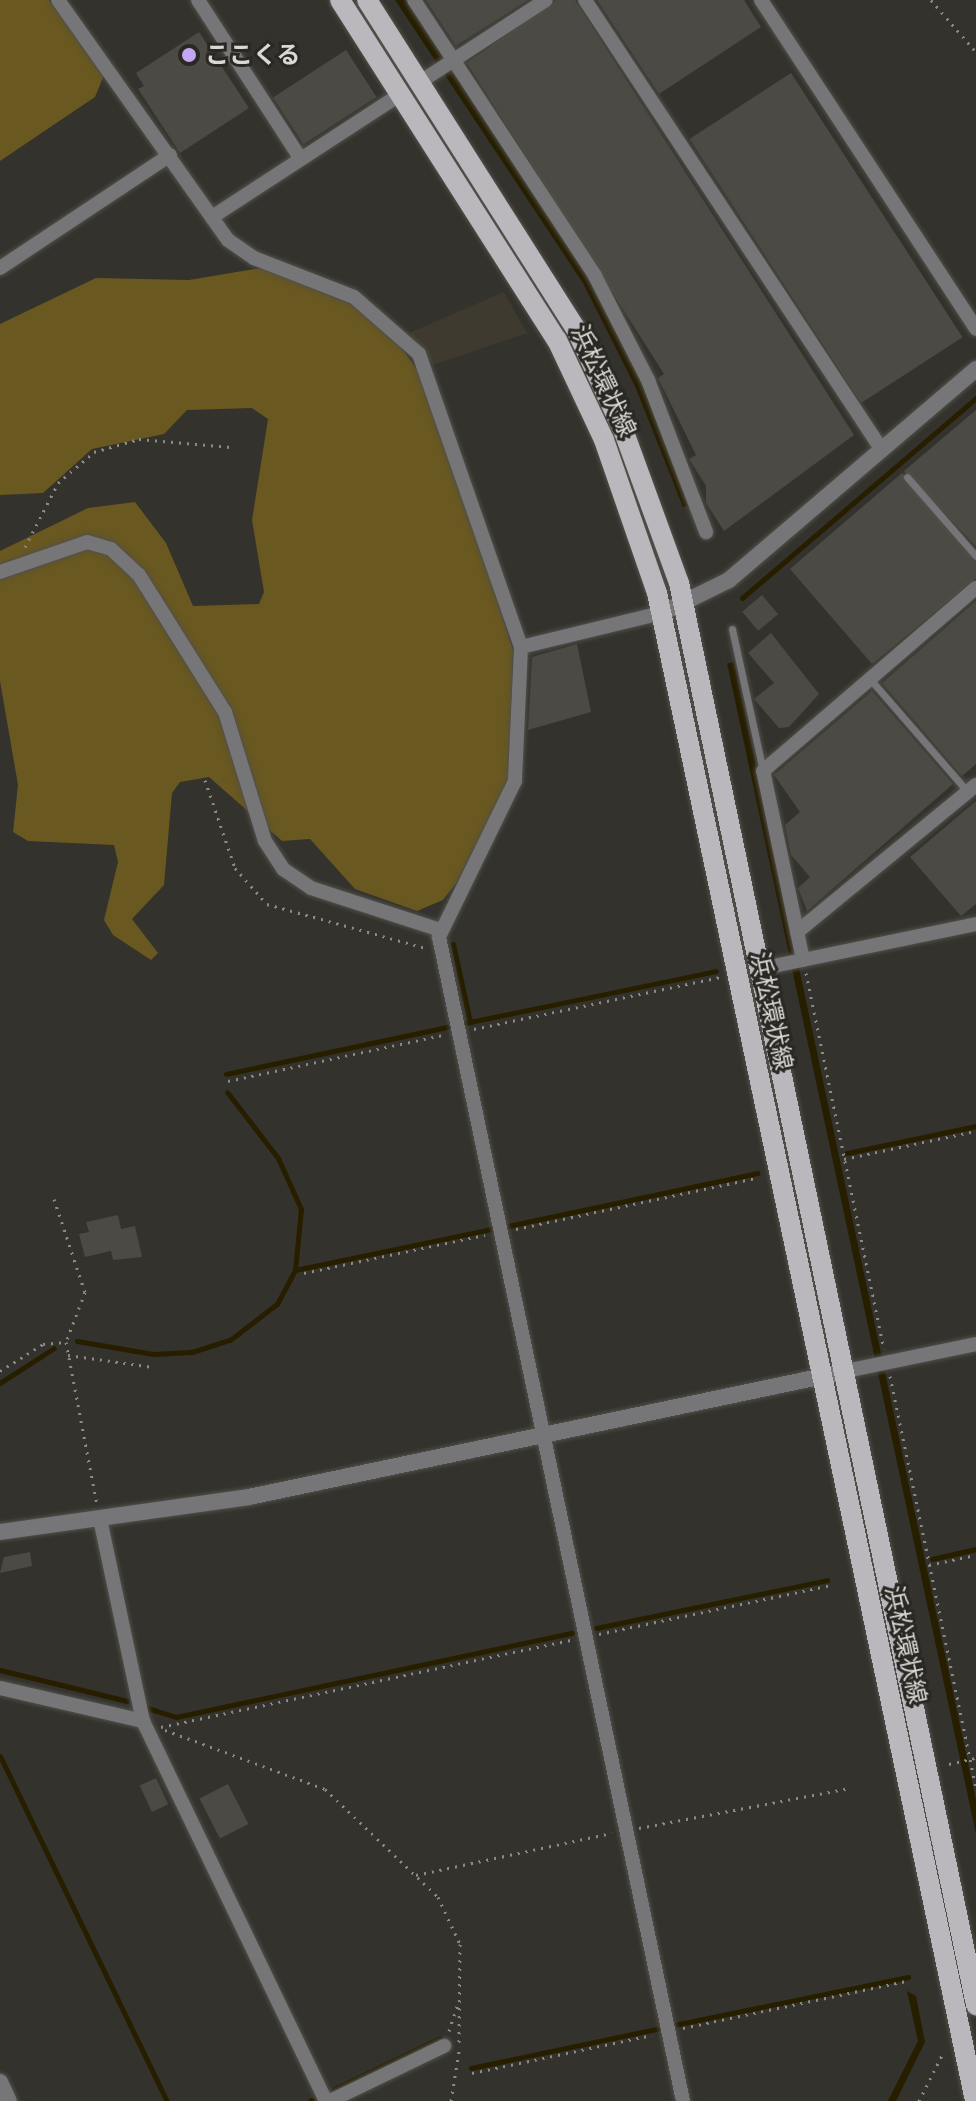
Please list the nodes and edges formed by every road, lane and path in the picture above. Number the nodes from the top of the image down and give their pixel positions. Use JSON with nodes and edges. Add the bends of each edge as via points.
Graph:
{"nodes":[{"id":1,"x":58,"y":0,"type":"edge"},
{"id":2,"x":198,"y":0,"type":"edge"},
{"id":3,"x":340,"y":0,"type":"edge"},
{"id":4,"x":367,"y":0,"type":"edge"},
{"id":5,"x":414,"y":0,"type":"edge"},
{"id":6,"x":546,"y":0,"type":"edge"},
{"id":7,"x":585,"y":0,"type":"edge"},
{"id":8,"x":761,"y":0,"type":"edge"},
{"id":9,"x":931,"y":0,"type":"edge"},
{"id":10,"x":976,"y":52,"type":"edge"},
{"id":11,"x":454,"y":60,"type":"junction"},
{"id":12,"x":420,"y":82,"type":"junction"},
{"id":13,"x":401,"y":94,"type":"junction"},
{"id":14,"x":170,"y":155,"type":"junction"},
{"id":15,"x":301,"y":159,"type":"junction"},
{"id":16,"x":212,"y":217,"type":"junction"},
{"id":17,"x":0,"y":268,"type":"edge"},
{"id":18,"x":976,"y":329,"type":"edge"},
{"id":19,"x":976,"y":369,"type":"edge"},
{"id":20,"x":231,"y":447,"type":"dead end"},
{"id":21,"x":882,"y":450,"type":"junction"},
{"id":22,"x":907,"y":477,"type":"dead end"},
{"id":23,"x":706,"y":532,"type":"dead end"},
{"id":24,"x":976,"y":556,"type":"edge"},
{"id":25,"x":15,"y":567,"type":"junction"},
{"id":26,"x":0,"y":572,"type":"edge"},
{"id":27,"x":976,"y":588,"type":"edge"},
{"id":28,"x":685,"y":602,"type":"junction"},
{"id":29,"x":662,"y":613,"type":"junction"},
{"id":30,"x":732,"y":629,"type":"dead end"},
{"id":31,"x":521,"y":647,"type":"junction"},
{"id":32,"x":870,"y":678,"type":"junction"},
{"id":33,"x":763,"y":771,"type":"junction"},
{"id":34,"x":972,"y":789,"type":"edge"},
{"id":35,"x":976,"y":924,"type":"edge"},
{"id":36,"x":440,"y":930,"type":"junction"},
{"id":37,"x":797,"y":932,"type":"junction"},
{"id":38,"x":801,"y":960,"type":"junction"},
{"id":39,"x":759,"y":969,"type":"junction"},
{"id":40,"x":738,"y":973,"type":"junction"},
{"id":41,"x":458,"y":1032,"type":"junction"},
{"id":42,"x":228,"y":1081,"type":"dead end"},
{"id":43,"x":976,"y":1131,"type":"edge"},
{"id":44,"x":844,"y":1159,"type":"junction"},
{"id":45,"x":755,"y":1178,"type":"dead end"},
{"id":46,"x":54,"y":1199,"type":"dead end"},
{"id":47,"x":500,"y":1232,"type":"junction"},
{"id":48,"x":304,"y":1273,"type":"dead end"},
{"id":49,"x":66,"y":1342,"type":"junction"},
{"id":50,"x":976,"y":1344,"type":"edge"},
{"id":51,"x":68,"y":1355,"type":"junction"},
{"id":52,"x":880,"y":1364,"type":"junction"},
{"id":53,"x":153,"y":1367,"type":"dead end"},
{"id":54,"x":0,"y":1371,"type":"edge"},
{"id":55,"x":846,"y":1371,"type":"junction"},
{"id":56,"x":820,"y":1376,"type":"junction"},
{"id":57,"x":543,"y":1436,"type":"junction"},
{"id":58,"x":100,"y":1519,"type":"junction"},
{"id":59,"x":0,"y":1532,"type":"edge"},
{"id":60,"x":976,"y":1555,"type":"edge"},
{"id":61,"x":929,"y":1565,"type":"junction"},
{"id":62,"x":831,"y":1585,"type":"dead end"},
{"id":63,"x":585,"y":1637,"type":"junction"},
{"id":64,"x":2,"y":1691,"type":"edge"},
{"id":65,"x":143,"y":1721,"type":"junction"},
{"id":66,"x":976,"y":1758,"type":"edge"},
{"id":67,"x":968,"y":1760,"type":"junction"},
{"id":68,"x":949,"y":1764,"type":"dead end"},
{"id":69,"x":976,"y":1788,"type":"edge"},
{"id":70,"x":906,"y":1981,"type":"dead end"},
{"id":71,"x":975,"y":2000,"type":"edge"},
{"id":72,"x":459,"y":2001,"type":"junction"},
{"id":73,"x":668,"y":2032,"type":"junction"},
{"id":74,"x":444,"y":2046,"type":"joint"},
{"id":75,"x":943,"y":2053,"type":"dead end"},
{"id":76,"x":472,"y":2073,"type":"dead end"},
{"id":77,"x":0,"y":2082,"type":"edge"},
{"id":78,"x":9,"y":2101,"type":"edge"},
{"id":79,"x":328,"y":2101,"type":"edge"},
{"id":80,"x":451,"y":2101,"type":"edge"},
{"id":81,"x":683,"y":2101,"type":"edge"},
{"id":82,"x":919,"y":2101,"type":"edge"},
{"id":83,"x":975,"y":2101,"type":"edge"}],
"edges":[{"from":1,"to":14,"type":"street"},
{"from":2,"to":15,"type":"street"},
{"from":3,"to":13,"type":"main road","name":"浜松環状線"},
{"from":4,"to":12,"type":"main road","name":"浜松環状線"},
{"from":5,"to":11,"type":"street"},
{"from":6,"to":11,"type":"street"},
{"from":7,"to":21,"type":"street"},
{"from":8,"to":18,"type":"street"},
{"from":9,"to":10,"type":"path"},
{"from":11,"to":12,"type":"street"},
{"from":11,"to":23,"type":"street","via":[[613,310]]},
{"from":12,"to":28,"type":"main road","name":"浜松環状線","via":[[588,352],[638,467]]},
{"from":13,"to":15,"type":"street"},
{"from":13,"to":29,"type":"main road","name":"浜松環状線","via":[[573,373],[617,475]]},
{"from":14,"to":16,"type":"street"},
{"from":14,"to":17,"type":"street"},
{"from":15,"to":16,"type":"street"},
{"from":16,"to":31,"type":"street","via":[[240,250],[354,297],[419,354]]},
{"from":19,"to":21,"type":"street"},
{"from":20,"to":25,"type":"path","via":[[139,439],[94,452],[58,483]]},
{"from":21,"to":28,"type":"street","via":[[729,580]]},
{"from":22,"to":24,"type":"lane"},
{"from":25,"to":26,"type":"street"},
{"from":25,"to":36,"type":"street","via":[[87,542],[119,555],[225,712],[265,841],[283,869],[311,888]]},
{"from":27,"to":32,"type":"street"},
{"from":28,"to":29,"type":"street"},
{"from":28,"to":39,"type":"main road","name":"浜松環状線"},
{"from":29,"to":31,"type":"street"},
{"from":29,"to":40,"type":"main road","name":"浜松環状線"},
{"from":30,"to":33,"type":"lane"},
{"from":31,"to":36,"type":"street","via":[[515,781]]},
{"from":32,"to":33,"type":"street"},
{"from":32,"to":34,"type":"lane"},
{"from":33,"to":37,"type":"street"},
{"from":34,"to":37,"type":"street"},
{"from":35,"to":38,"type":"street"},
{"from":36,"to":41,"type":"street"},
{"from":37,"to":38,"type":"street"},
{"from":38,"to":39,"type":"street"},
{"from":38,"to":44,"type":"path"},
{"from":39,"to":55,"type":"main road","name":"浜松環状線"},
{"from":40,"to":41,"type":"path"},
{"from":40,"to":56,"type":"main road","name":"浜松環状線"},
{"from":41,"to":42,"type":"path"},
{"from":41,"to":47,"type":"street"},
{"from":43,"to":44,"type":"path"},
{"from":44,"to":52,"type":"path"},
{"from":45,"to":47,"type":"path"},
{"from":46,"to":49,"type":"path","via":[[85,1292]]},
{"from":47,"to":48,"type":"path"},
{"from":47,"to":57,"type":"street"},
{"from":49,"to":51,"type":"path"},
{"from":49,"to":54,"type":"path","via":[[43,1344]]},
{"from":50,"to":52,"type":"street"},
{"from":51,"to":53,"type":"path"},
{"from":51,"to":58,"type":"path"},
{"from":52,"to":55,"type":"street"},
{"from":52,"to":61,"type":"path"},
{"from":55,"to":56,"type":"street"},
{"from":55,"to":71,"type":"main road","name":"浜松環状線"},
{"from":56,"to":57,"type":"street"},
{"from":56,"to":83,"type":"main road","name":"浜松環状線"},
{"from":57,"to":58,"type":"street"},
{"from":57,"to":63,"type":"street"},
{"from":58,"to":59,"type":"street"},
{"from":58,"to":65,"type":"street"},
{"from":60,"to":61,"type":"path"},
{"from":61,"to":67,"type":"path"},
{"from":62,"to":63,"type":"path"},
{"from":63,"to":72,"type":"path","via":[[157,1727],[310,1781],[354,1810],[449,1911],[460,1944]]},
{"from":63,"to":73,"type":"street"},
{"from":64,"to":65,"type":"street"},
{"from":65,"to":79,"type":"street"},
{"from":66,"to":67,"type":"path"},
{"from":67,"to":68,"type":"path"},
{"from":67,"to":69,"type":"path"},
{"from":70,"to":73,"type":"path"},
{"from":72,"to":74,"type":"path"},
{"from":72,"to":80,"type":"path"},
{"from":73,"to":76,"type":"path"},
{"from":73,"to":81,"type":"street"},
{"from":74,"to":79,"type":"street"},
{"from":75,"to":82,"type":"path"},
{"from":77,"to":78,"type":"street"}]}
